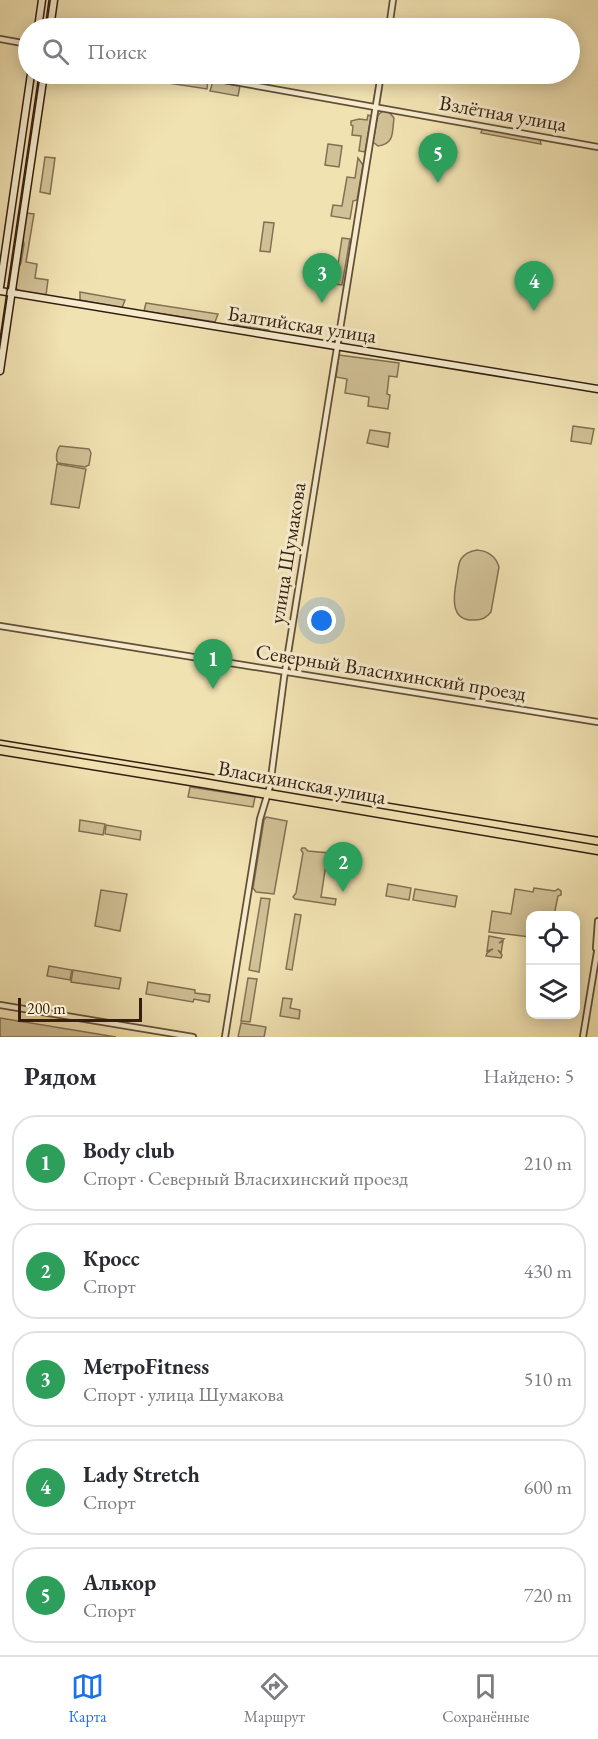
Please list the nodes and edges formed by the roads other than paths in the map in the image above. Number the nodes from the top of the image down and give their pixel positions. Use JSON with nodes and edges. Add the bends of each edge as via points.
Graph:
{"nodes":[{"id":1,"x":42,"y":0,"type":"edge"},
{"id":2,"x":54,"y":0,"type":"edge"},
{"id":3,"x":393,"y":0,"type":"edge"},
{"id":4,"x":39,"y":18,"type":"edge"},
{"id":5,"x":51,"y":18,"type":"edge"},
{"id":6,"x":390,"y":18,"type":"edge"},
{"id":7,"x":0,"y":39,"type":"edge"},
{"id":8,"x":18,"y":42,"type":"edge"},
{"id":9,"x":30,"y":84,"type":"edge"},
{"id":10,"x":43,"y":84,"type":"edge"},
{"id":11,"x":246,"y":84,"type":"edge"},
{"id":12,"x":379,"y":84,"type":"edge"},
{"id":13,"x":376,"y":107,"type":"junction"},
{"id":14,"x":598,"y":147,"type":"edge"},
{"id":15,"x":0,"y":289,"type":"edge"},
{"id":16,"x":12,"y":294,"type":"junction"},
{"id":17,"x":3,"y":328,"type":"edge"},
{"id":18,"x":337,"y":347,"type":"junction"},
{"id":19,"x":0,"y":370,"type":"edge"},
{"id":20,"x":598,"y":389,"type":"edge"},
{"id":21,"x":0,"y":626,"type":"edge"},
{"id":22,"x":285,"y":672,"type":"junction"},
{"id":23,"x":598,"y":722,"type":"edge"},
{"id":24,"x":0,"y":750,"type":"edge"},
{"id":25,"x":267,"y":794,"type":"junction"},
{"id":26,"x":598,"y":850,"type":"edge"},
{"id":27,"x":598,"y":921,"type":"edge"},
{"id":28,"x":597,"y":949,"type":"edge"},
{"id":29,"x":0,"y":1005,"type":"edge"},
{"id":30,"x":193,"y":1037,"type":"edge"},
{"id":31,"x":225,"y":1037,"type":"edge"},
{"id":32,"x":582,"y":1037,"type":"edge"}],
"edges":[{"from":1,"to":4,"type":"main road"},
{"from":2,"to":5,"type":"main road"},
{"from":3,"to":6,"type":"street"},
{"from":7,"to":8,"type":"street"},
{"from":9,"to":15,"type":"main road"},
{"from":10,"to":16,"type":"main road"},
{"from":11,"to":13,"type":"street","name":"Взлётная улица"},
{"from":12,"to":13,"type":"street","name":"улица Шумакова"},
{"from":13,"to":14,"type":"street","name":"Взлётная улица"},
{"from":13,"to":18,"type":"street","name":"улица Шумакова"},
{"from":15,"to":16,"type":"main road","name":"Балтийская улица"},
{"from":16,"to":17,"type":"main road"},
{"from":16,"to":18,"type":"main road","name":"Балтийская улица"},
{"from":17,"to":19,"type":"main road"},
{"from":18,"to":20,"type":"main road","name":"Балтийская улица"},
{"from":18,"to":22,"type":"street","name":"улица Шумакова"},
{"from":21,"to":22,"type":"street","name":"Северный Власихинский проезд"},
{"from":22,"to":23,"type":"street","name":"Северный Власихинский проезд"},
{"from":22,"to":25,"type":"street","name":"улица Шумакова"},
{"from":24,"to":25,"type":"highway","name":"Власихинская улица"},
{"from":25,"to":26,"type":"highway","name":"Власихинская улица"},
{"from":25,"to":31,"type":"street","name":"улица Шумакова"},
{"from":27,"to":28,"type":"street"},
{"from":28,"to":32,"type":"street"},
{"from":29,"to":30,"type":"street"}]}
